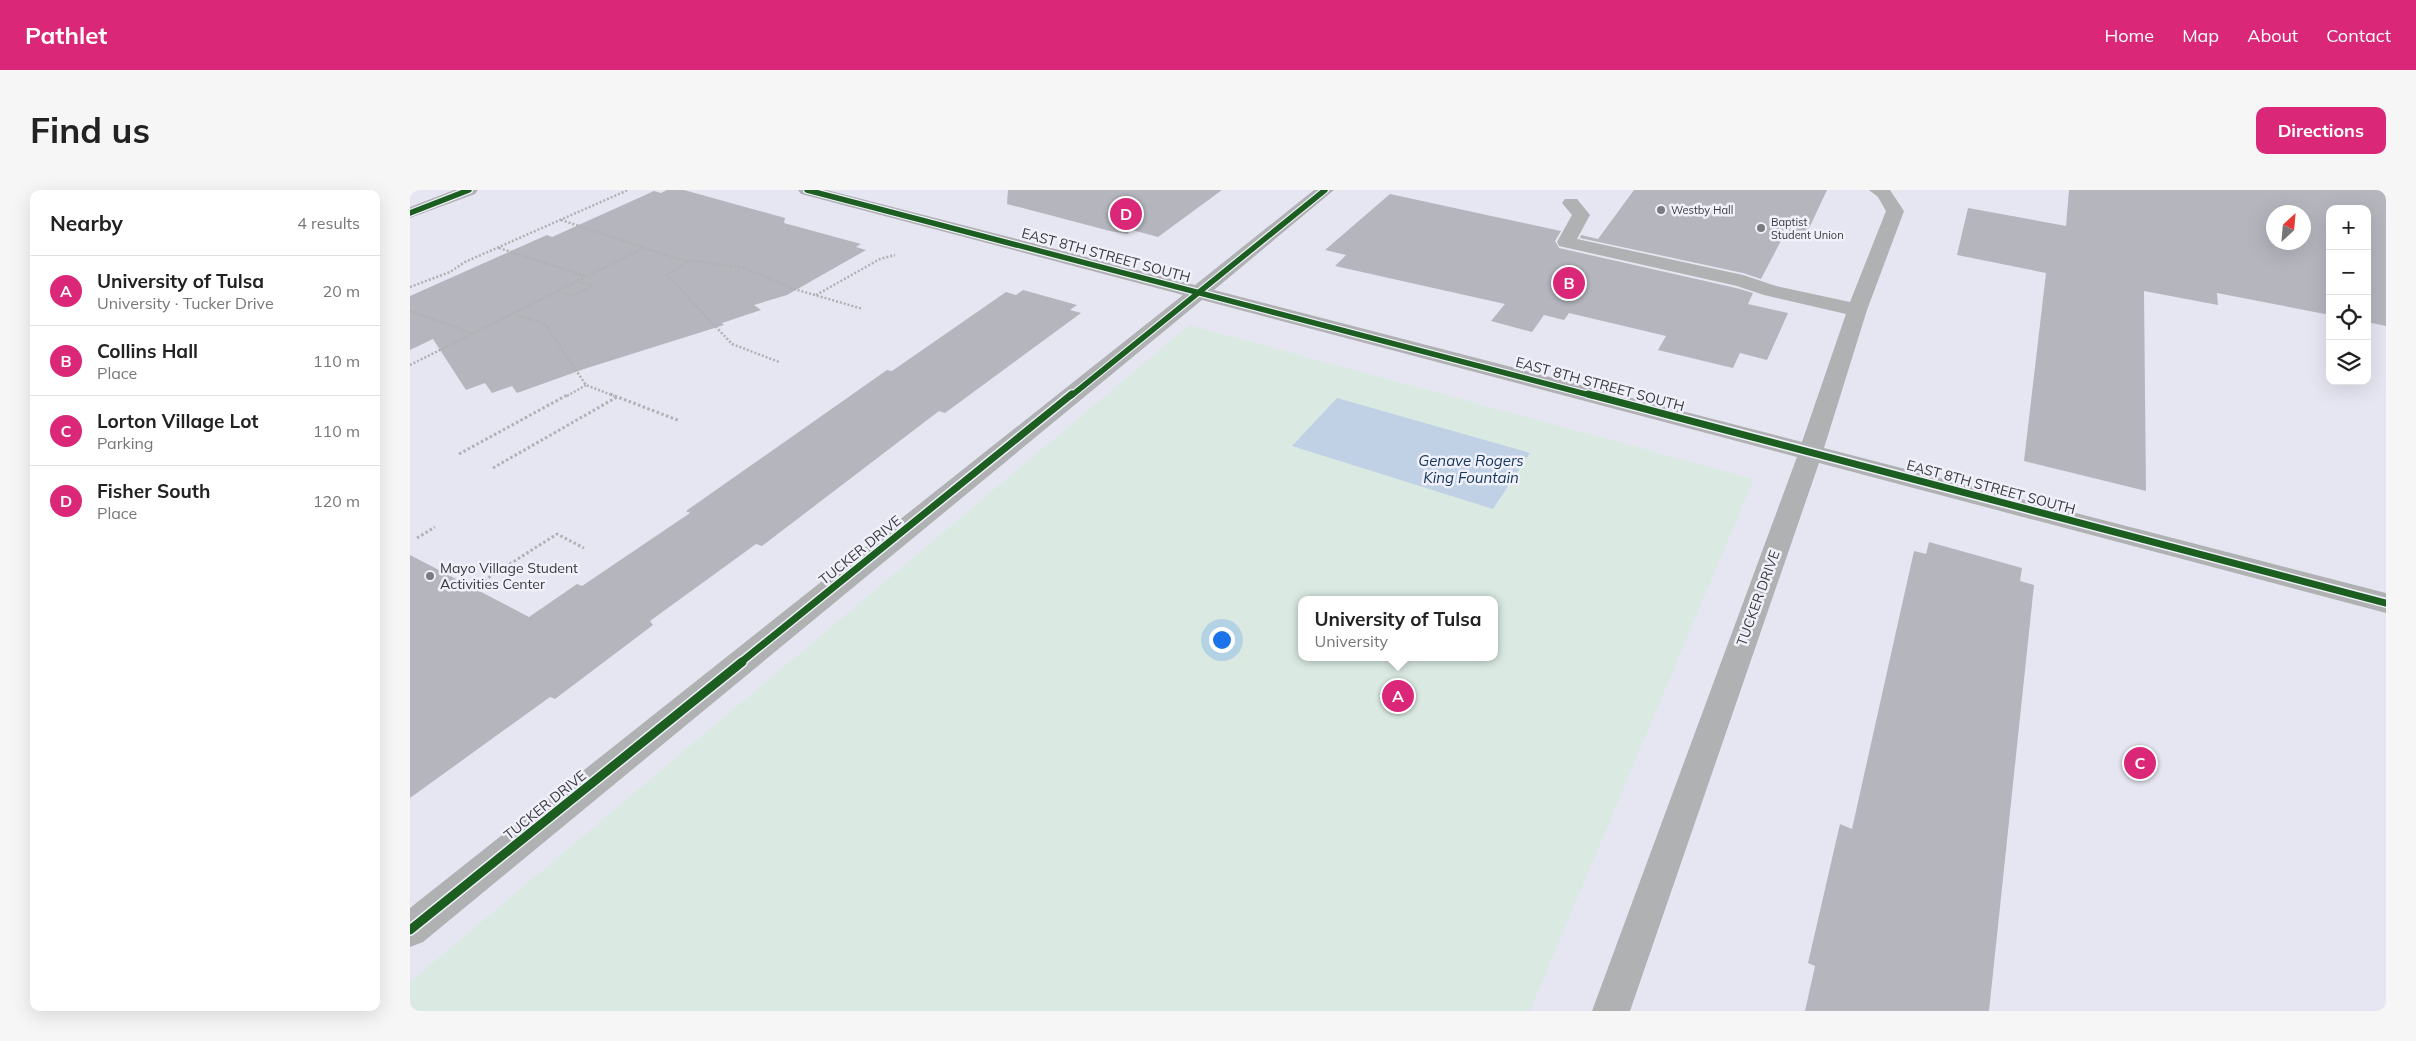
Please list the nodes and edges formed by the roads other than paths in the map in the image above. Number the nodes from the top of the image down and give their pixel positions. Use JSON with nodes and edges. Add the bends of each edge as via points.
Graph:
{"nodes":[{"id":1,"x":428,"y":190,"type":"edge"},
{"id":2,"x":469,"y":190,"type":"edge"},
{"id":3,"x":807,"y":190,"type":"edge"},
{"id":4,"x":1325,"y":190,"type":"edge"},
{"id":5,"x":1878,"y":190,"type":"edge"},
{"id":6,"x":410,"y":197,"type":"edge"},
{"id":7,"x":1571,"y":203,"type":"dead end"},
{"id":8,"x":410,"y":213,"type":"edge"},
{"id":9,"x":1198,"y":292,"type":"junction"},
{"id":10,"x":1858,"y":310,"type":"junction"},
{"id":11,"x":1810,"y":452,"type":"junction"},
{"id":12,"x":2386,"y":603,"type":"edge"},
{"id":13,"x":410,"y":930,"type":"edge"},
{"id":14,"x":1611,"y":1011,"type":"edge"}],
"edges":[{"from":1,"to":6,"type":"street"},
{"from":2,"to":8,"type":"street"},
{"from":3,"to":9,"type":"street","name":"EAST 8TH STREET SOUTH"},
{"from":4,"to":9,"type":"street","name":"TUCKER DRIVE"},
{"from":5,"to":10,"type":"street","name":"TUCKER DRIVE","via":[[1895,211]]},
{"from":7,"to":10,"type":"street","via":[[1581,215],[1566,242],[1743,280],[1771,291]]},
{"from":9,"to":11,"type":"street","name":"EAST 8TH STREET SOUTH"},
{"from":9,"to":13,"type":"street","name":"TUCKER DRIVE"},
{"from":10,"to":11,"type":"street","name":"TUCKER DRIVE"},
{"from":11,"to":12,"type":"street","name":"EAST 8TH STREET SOUTH"},
{"from":11,"to":14,"type":"street","name":"TUCKER DRIVE"}]}
